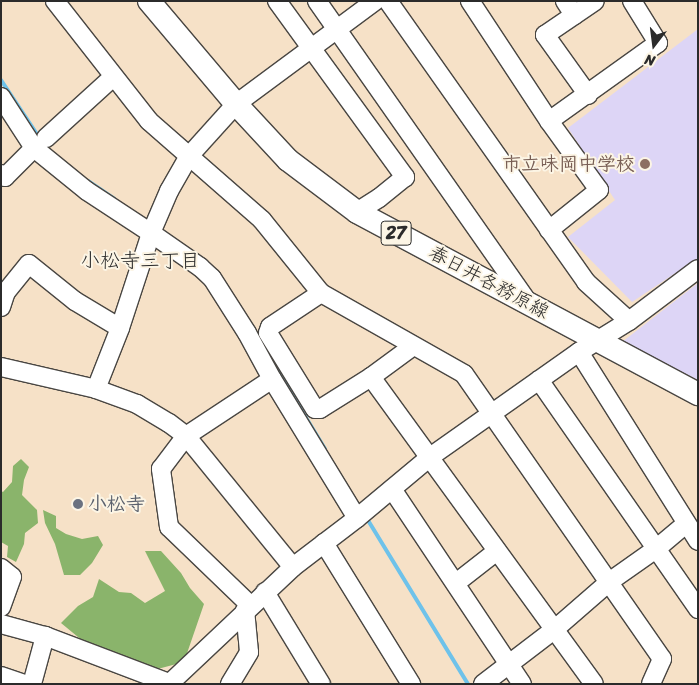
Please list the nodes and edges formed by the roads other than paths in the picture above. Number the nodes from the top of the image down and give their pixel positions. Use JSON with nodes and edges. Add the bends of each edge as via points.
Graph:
{"nodes":[{"id":1,"x":55,"y":1,"type":"edge"},
{"id":2,"x":149,"y":1,"type":"edge"},
{"id":3,"x":277,"y":1,"type":"edge"},
{"id":4,"x":317,"y":1,"type":"edge"},
{"id":5,"x":375,"y":1,"type":"edge"},
{"id":6,"x":388,"y":1,"type":"edge"},
{"id":7,"x":470,"y":1,"type":"edge"},
{"id":8,"x":595,"y":1,"type":"edge"},
{"id":9,"x":632,"y":1,"type":"edge"},
{"id":10,"x":570,"y":8,"type":"edge"},
{"id":11,"x":337,"y":30,"type":"junction"},
{"id":12,"x":312,"y":50,"type":"junction"},
{"id":13,"x":113,"y":77,"type":"junction"},
{"id":14,"x":588,"y":95,"type":"junction"},
{"id":15,"x":1,"y":96,"type":"edge"},
{"id":16,"x":236,"y":104,"type":"junction"},
{"id":17,"x":549,"y":121,"type":"junction"},
{"id":18,"x":40,"y":143,"type":"junction"},
{"id":19,"x":189,"y":156,"type":"junction"},
{"id":20,"x":1,"y":174,"type":"edge"},
{"id":21,"x":357,"y":212,"type":"junction"},
{"id":22,"x":549,"y":230,"type":"junction"},
{"id":23,"x":151,"y":233,"type":"junction"},
{"id":24,"x":698,"y":269,"type":"edge"},
{"id":25,"x":321,"y":293,"type":"junction"},
{"id":26,"x":528,"y":302,"type":"junction"},
{"id":27,"x":1,"y":307,"type":"edge"},
{"id":28,"x":630,"y":320,"type":"junction"},
{"id":29,"x":120,"y":328,"type":"junction"},
{"id":30,"x":413,"y":346,"type":"junction"},
{"id":31,"x":589,"y":346,"type":"junction"},
{"id":32,"x":1,"y":367,"type":"edge"},
{"id":33,"x":371,"y":376,"type":"junction"},
{"id":34,"x":272,"y":379,"type":"junction"},
{"id":35,"x":539,"y":380,"type":"junction"},
{"id":36,"x":96,"y":389,"type":"junction"},
{"id":37,"x":698,"y":394,"type":"edge"},
{"id":38,"x":492,"y":412,"type":"junction"},
{"id":39,"x":186,"y":436,"type":"junction"},
{"id":40,"x":430,"y":457,"type":"junction"},
{"id":41,"x":392,"y":489,"type":"junction"},
{"id":42,"x":357,"y":518,"type":"junction"},
{"id":43,"x":686,"y":524,"type":"junction"},
{"id":44,"x":698,"y":541,"type":"edge"},
{"id":45,"x":324,"y":543,"type":"junction"},
{"id":46,"x":656,"y":550,"type":"junction"},
{"id":47,"x":497,"y":551,"type":"junction"},
{"id":48,"x":293,"y":567,"type":"junction"},
{"id":49,"x":1,"y":568,"type":"edge"},
{"id":50,"x":609,"y":582,"type":"junction"},
{"id":51,"x":456,"y":583,"type":"junction"},
{"id":52,"x":265,"y":592,"type":"junction"},
{"id":53,"x":1,"y":607,"type":"edge"},
{"id":54,"x":248,"y":608,"type":"junction"},
{"id":55,"x":698,"y":608,"type":"edge"},
{"id":56,"x":1,"y":624,"type":"edge"},
{"id":57,"x":555,"y":629,"type":"junction"},
{"id":58,"x":45,"y":636,"type":"junction"},
{"id":59,"x":508,"y":663,"type":"junction"},
{"id":60,"x":1,"y":676,"type":"edge"},
{"id":61,"x":237,"y":680,"type":"edge"},
{"id":62,"x":24,"y":684,"type":"edge"},
{"id":63,"x":32,"y":684,"type":"edge"},
{"id":64,"x":169,"y":684,"type":"edge"},
{"id":65,"x":321,"y":684,"type":"edge"},
{"id":66,"x":411,"y":684,"type":"edge"},
{"id":67,"x":484,"y":684,"type":"edge"},
{"id":68,"x":522,"y":684,"type":"edge"},
{"id":69,"x":594,"y":684,"type":"edge"},
{"id":70,"x":651,"y":684,"type":"edge"}],
"edges":[{"from":1,"to":13,"type":"street"},
{"from":2,"to":16,"type":"main road","name":"春日井各務原線","number":"27"},
{"from":3,"to":12,"type":"street"},
{"from":4,"to":11,"type":"street"},
{"from":5,"to":11,"type":"street"},
{"from":6,"to":22,"type":"street"},
{"from":7,"to":17,"type":"street"},
{"from":8,"to":10,"type":"street"},
{"from":9,"to":14,"type":"street","via":[[658,43]]},
{"from":10,"to":14,"type":"street","via":[[545,35]]},
{"from":11,"to":12,"type":"street"},
{"from":11,"to":26,"type":"street"},
{"from":12,"to":16,"type":"street"},
{"from":12,"to":21,"type":"street","via":[[406,177]]},
{"from":13,"to":18,"type":"street"},
{"from":13,"to":19,"type":"street","via":[[149,121]]},
{"from":14,"to":17,"type":"street"},
{"from":15,"to":18,"type":"street"},
{"from":16,"to":19,"type":"street"},
{"from":16,"to":21,"type":"main road","name":"春日井各務原線","number":"27","via":[[288,160]]},
{"from":17,"to":22,"type":"street","via":[[599,190]]},
{"from":18,"to":20,"type":"street","via":[[4,177]]},
{"from":18,"to":23,"type":"street","via":[[87,190]]},
{"from":19,"to":23,"type":"street"},
{"from":19,"to":25,"type":"street","via":[[262,220]]},
{"from":21,"to":26,"type":"main road","name":"春日井各務原線","number":"27"},
{"from":22,"to":28,"type":"street","via":[[586,282]]},
{"from":23,"to":29,"type":"street"},
{"from":23,"to":34,"type":"street","via":[[212,278],[247,332]]},
{"from":24,"to":28,"type":"street"},
{"from":25,"to":30,"type":"street"},
{"from":25,"to":33,"type":"street","via":[[270,327],[268,333],[315,409],[320,409]]},
{"from":26,"to":31,"type":"main road","name":"春日井各務原線","number":"27"},
{"from":27,"to":29,"type":"street","via":[[6,292],[29,264],[75,301]]},
{"from":28,"to":31,"type":"street"},
{"from":29,"to":36,"type":"street"},
{"from":30,"to":33,"type":"street"},
{"from":30,"to":38,"type":"street","via":[[464,374]]},
{"from":31,"to":35,"type":"street"},
{"from":31,"to":37,"type":"main road","name":"春日井各務原線","number":"27"},
{"from":31,"to":43,"type":"street"},
{"from":32,"to":36,"type":"street"},
{"from":33,"to":40,"type":"street"},
{"from":34,"to":39,"type":"street"},
{"from":34,"to":42,"type":"street"},
{"from":35,"to":38,"type":"street"},
{"from":35,"to":46,"type":"street"},
{"from":36,"to":39,"type":"street","via":[[149,410]]},
{"from":38,"to":40,"type":"street"},
{"from":38,"to":50,"type":"street"},
{"from":39,"to":48,"type":"street"},
{"from":39,"to":54,"type":"street","via":[[161,469],[169,527]]},
{"from":40,"to":41,"type":"street"},
{"from":40,"to":47,"type":"street"},
{"from":41,"to":42,"type":"street"},
{"from":41,"to":51,"type":"street"},
{"from":42,"to":45,"type":"street"},
{"from":43,"to":44,"type":"street"},
{"from":43,"to":46,"type":"street"},
{"from":45,"to":48,"type":"street"},
{"from":45,"to":66,"type":"street"},
{"from":46,"to":50,"type":"street"},
{"from":46,"to":55,"type":"street"},
{"from":47,"to":51,"type":"street"},
{"from":47,"to":57,"type":"street"},
{"from":48,"to":52,"type":"street"},
{"from":49,"to":53,"type":"street","via":[[12,577]]},
{"from":50,"to":57,"type":"street"},
{"from":50,"to":70,"type":"street","via":[[662,660]]},
{"from":51,"to":59,"type":"street"},
{"from":52,"to":54,"type":"street"},
{"from":52,"to":65,"type":"street"},
{"from":54,"to":61,"type":"street","via":[[249,652]]},
{"from":54,"to":64,"type":"street"},
{"from":56,"to":58,"type":"street"},
{"from":57,"to":59,"type":"street"},
{"from":57,"to":69,"type":"street"},
{"from":58,"to":63,"type":"street"},
{"from":58,"to":64,"type":"street"},
{"from":59,"to":67,"type":"street"},
{"from":59,"to":68,"type":"street"},
{"from":60,"to":62,"type":"street"}]}
